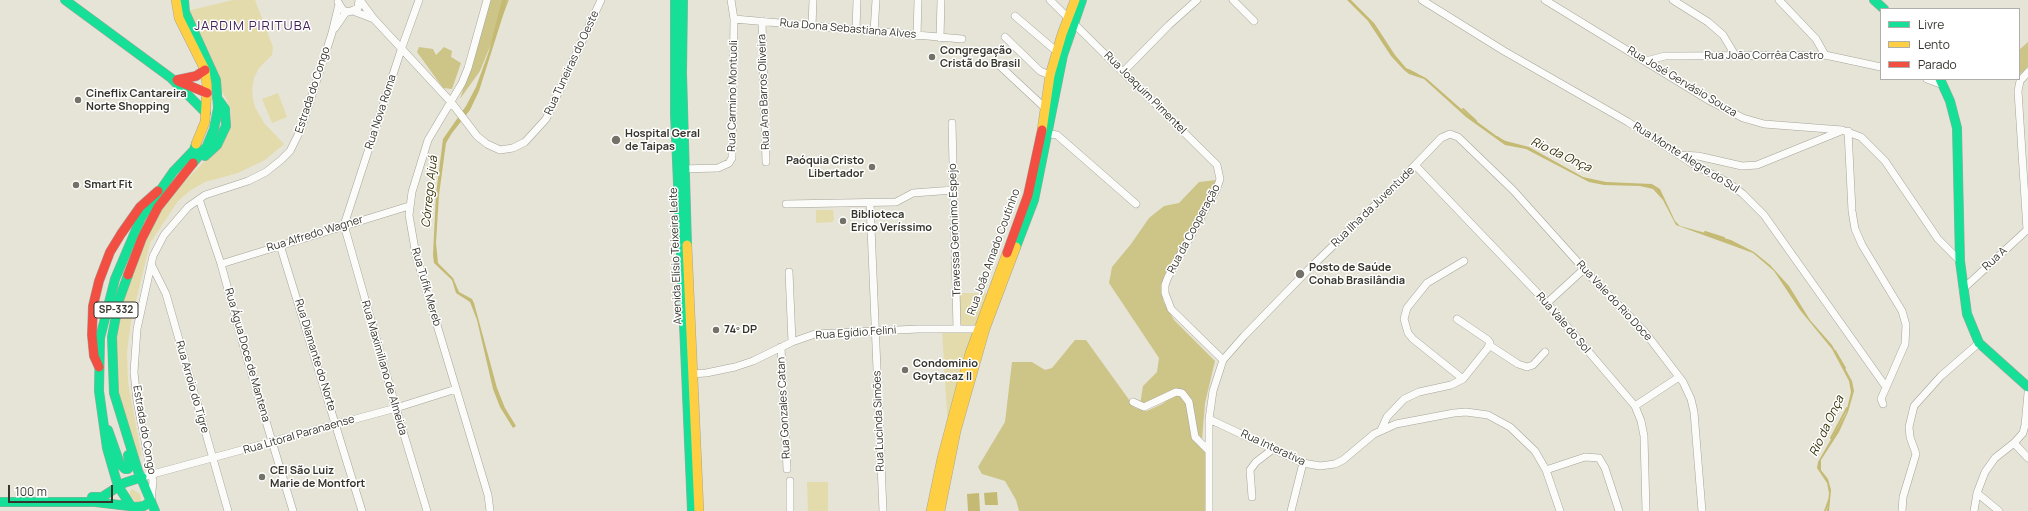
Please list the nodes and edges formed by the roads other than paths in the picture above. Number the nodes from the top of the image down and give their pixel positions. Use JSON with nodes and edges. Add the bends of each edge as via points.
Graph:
{"nodes":[{"id":1,"x":65,"y":0,"type":"edge"},
{"id":2,"x":176,"y":0,"type":"edge"},
{"id":3,"x":184,"y":0,"type":"edge"},
{"id":4,"x":360,"y":0,"type":"edge"},
{"id":5,"x":419,"y":0,"type":"edge"},
{"id":6,"x":487,"y":0,"type":"edge"},
{"id":7,"x":601,"y":0,"type":"edge"},
{"id":8,"x":675,"y":0,"type":"edge"},
{"id":9,"x":683,"y":0,"type":"edge"},
{"id":10,"x":731,"y":0,"type":"edge"},
{"id":11,"x":813,"y":0,"type":"edge"},
{"id":12,"x":857,"y":0,"type":"edge"},
{"id":13,"x":876,"y":0,"type":"edge"},
{"id":14,"x":918,"y":0,"type":"edge"},
{"id":15,"x":941,"y":0,"type":"edge"},
{"id":16,"x":1050,"y":0,"type":"edge"},
{"id":17,"x":1075,"y":0,"type":"edge"},
{"id":18,"x":1082,"y":0,"type":"edge"},
{"id":19,"x":1197,"y":0,"type":"edge"},
{"id":20,"x":1233,"y":0,"type":"edge"},
{"id":21,"x":1422,"y":0,"type":"edge"},
{"id":22,"x":1545,"y":0,"type":"edge"},
{"id":23,"x":1673,"y":0,"type":"edge"},
{"id":24,"x":1779,"y":0,"type":"edge"},
{"id":25,"x":1874,"y":0,"type":"edge"},
{"id":26,"x":339,"y":2,"type":"edge"},
{"id":27,"x":1883,"y":8,"type":"edge"},
{"id":28,"x":349,"y":12,"type":"junction"},
{"id":29,"x":1015,"y":16,"type":"dead end"},
{"id":30,"x":374,"y":19,"type":"junction"},
{"id":31,"x":734,"y":19,"type":"junction"},
{"id":32,"x":1070,"y":19,"type":"junction"},
{"id":33,"x":762,"y":21,"type":"junction"},
{"id":34,"x":1254,"y":21,"type":"dead end"},
{"id":35,"x":812,"y":26,"type":"junction"},
{"id":36,"x":856,"y":30,"type":"junction"},
{"id":37,"x":874,"y":32,"type":"junction"},
{"id":38,"x":332,"y":33,"type":"junction"},
{"id":39,"x":917,"y":36,"type":"junction"},
{"id":40,"x":1005,"y":37,"type":"dead end"},
{"id":41,"x":940,"y":38,"type":"junction"},
{"id":42,"x":962,"y":39,"type":"dead end"},
{"id":43,"x":402,"y":47,"type":"junction"},
{"id":44,"x":1056,"y":51,"type":"junction"},
{"id":45,"x":1735,"y":55,"type":"junction"},
{"id":46,"x":1825,"y":55,"type":"junction"},
{"id":47,"x":1646,"y":61,"type":"junction"},
{"id":48,"x":1000,"y":66,"type":"dead end"},
{"id":49,"x":1880,"y":67,"type":"edge"},
{"id":50,"x":204,"y":70,"type":"junction"},
{"id":51,"x":1124,"y":71,"type":"junction"},
{"id":52,"x":2028,"y":72,"type":"edge"},
{"id":53,"x":1054,"y":77,"type":"junction"},
{"id":54,"x":174,"y":79,"type":"junction"},
{"id":55,"x":1932,"y":80,"type":"edge"},
{"id":56,"x":1942,"y":82,"type":"edge"},
{"id":57,"x":207,"y":93,"type":"junction"},
{"id":58,"x":217,"y":98,"type":"junction"},
{"id":59,"x":453,"y":105,"type":"junction"},
{"id":60,"x":1045,"y":108,"type":"junction"},
{"id":61,"x":206,"y":113,"type":"junction"},
{"id":62,"x":952,"y":123,"type":"dead end"},
{"id":63,"x":1845,"y":131,"type":"junction"},
{"id":64,"x":1045,"y":133,"type":"junction"},
{"id":65,"x":1446,"y":135,"type":"joint"},
{"id":66,"x":1680,"y":155,"type":"junction"},
{"id":67,"x":766,"y":162,"type":"dead end"},
{"id":68,"x":1415,"y":166,"type":"junction"},
{"id":69,"x":681,"y":169,"type":"junction"},
{"id":70,"x":1220,"y":171,"type":"joint"},
{"id":71,"x":159,"y":190,"type":"junction"},
{"id":72,"x":954,"y":190,"type":"junction"},
{"id":73,"x":199,"y":199,"type":"junction"},
{"id":74,"x":786,"y":204,"type":"dead end"},
{"id":75,"x":870,"y":204,"type":"junction"},
{"id":76,"x":1136,"y":204,"type":"dead end"},
{"id":77,"x":409,"y":206,"type":"junction"},
{"id":78,"x":344,"y":225,"type":"junction"},
{"id":79,"x":2028,"y":229,"type":"edge"},
{"id":80,"x":280,"y":244,"type":"junction"},
{"id":81,"x":1464,"y":262,"type":"dead end"},
{"id":82,"x":1960,"y":262,"type":"junction"},
{"id":83,"x":151,"y":264,"type":"junction"},
{"id":84,"x":221,"y":264,"type":"junction"},
{"id":85,"x":1584,"y":269,"type":"junction"},
{"id":86,"x":789,"y":272,"type":"dead end"},
{"id":87,"x":1963,"y":289,"type":"junction"},
{"id":88,"x":1547,"y":303,"type":"junction"},
{"id":89,"x":1457,"y":319,"type":"dead end"},
{"id":90,"x":957,"y":328,"type":"junction"},
{"id":91,"x":982,"y":329,"type":"junction"},
{"id":92,"x":876,"y":331,"type":"junction"},
{"id":93,"x":792,"y":342,"type":"junction"},
{"id":94,"x":1979,"y":342,"type":"junction"},
{"id":95,"x":1489,"y":345,"type":"junction"},
{"id":96,"x":781,"y":347,"type":"junction"},
{"id":97,"x":1545,"y":352,"type":"dead end"},
{"id":98,"x":1223,"y":360,"type":"junction"},
{"id":99,"x":99,"y":367,"type":"junction"},
{"id":100,"x":690,"y":374,"type":"junction"},
{"id":101,"x":1679,"y":377,"type":"junction"},
{"id":102,"x":1463,"y":379,"type":"junction"},
{"id":103,"x":1886,"y":387,"type":"junction"},
{"id":104,"x":2028,"y":387,"type":"edge"},
{"id":105,"x":456,"y":389,"type":"junction"},
{"id":106,"x":2028,"y":393,"type":"edge"},
{"id":107,"x":1133,"y":402,"type":"dead end"},
{"id":108,"x":1883,"y":404,"type":"dead end"},
{"id":109,"x":1635,"y":406,"type":"junction"},
{"id":110,"x":396,"y":408,"type":"junction"},
{"id":111,"x":121,"y":409,"type":"junction"},
{"id":112,"x":102,"y":413,"type":"junction"},
{"id":113,"x":1209,"y":419,"type":"junction"},
{"id":114,"x":337,"y":424,"type":"junction"},
{"id":115,"x":1381,"y":430,"type":"junction"},
{"id":116,"x":273,"y":442,"type":"junction"},
{"id":117,"x":2014,"y":443,"type":"junction"},
{"id":118,"x":1273,"y":449,"type":"junction"},
{"id":119,"x":1208,"y":450,"type":"junction"},
{"id":120,"x":2028,"y":458,"type":"edge"},
{"id":121,"x":213,"y":459,"type":"junction"},
{"id":122,"x":1303,"y":464,"type":"junction"},
{"id":123,"x":787,"y":469,"type":"dead end"},
{"id":124,"x":1546,"y":470,"type":"junction"},
{"id":125,"x":152,"y":475,"type":"junction"},
{"id":126,"x":142,"y":477,"type":"junction"},
{"id":127,"x":790,"y":481,"type":"dead end"},
{"id":128,"x":118,"y":486,"type":"junction"},
{"id":129,"x":1977,"y":493,"type":"junction"},
{"id":130,"x":1252,"y":496,"type":"dead end"},
{"id":131,"x":0,"y":500,"type":"edge"},
{"id":132,"x":151,"y":501,"type":"junction"},
{"id":133,"x":134,"y":509,"type":"edge"},
{"id":134,"x":155,"y":511,"type":"edge"},
{"id":135,"x":228,"y":511,"type":"edge"},
{"id":136,"x":293,"y":511,"type":"edge"},
{"id":137,"x":362,"y":511,"type":"edge"},
{"id":138,"x":427,"y":511,"type":"edge"},
{"id":139,"x":490,"y":511,"type":"edge"},
{"id":140,"x":692,"y":511,"type":"edge"},
{"id":141,"x":699,"y":511,"type":"edge"},
{"id":142,"x":790,"y":511,"type":"edge"},
{"id":143,"x":883,"y":511,"type":"edge"},
{"id":144,"x":931,"y":511,"type":"edge"},
{"id":145,"x":940,"y":511,"type":"edge"},
{"id":146,"x":1209,"y":511,"type":"edge"},
{"id":147,"x":1291,"y":511,"type":"edge"},
{"id":148,"x":1560,"y":511,"type":"edge"},
{"id":149,"x":1619,"y":511,"type":"edge"},
{"id":150,"x":1646,"y":511,"type":"edge"},
{"id":151,"x":1702,"y":511,"type":"edge"},
{"id":152,"x":1902,"y":511,"type":"edge"},
{"id":153,"x":1974,"y":511,"type":"edge"},
{"id":154,"x":1999,"y":511,"type":"edge"}],
"edges":[{"from":1,"to":54,"type":"main road"},
{"from":2,"to":50,"type":"main road","number":"SP-332","via":[[179,18]]},
{"from":3,"to":58,"type":"main road","via":[[185,12],[214,72]]},
{"from":4,"to":28,"type":"street","name":"Estrada do Congo","via":[[358,8]]},
{"from":4,"to":30,"type":"street"},
{"from":5,"to":43,"type":"street","name":"Rua Nova Roma"},
{"from":6,"to":59,"type":"street","name":"Rua Tufik Mereb","via":[[468,68]]},
{"from":7,"to":59,"type":"street","name":"Rua Tuneiras do Oeste","via":[[551,111],[533,136],[514,148],[500,150],[481,140]]},
{"from":8,"to":69,"type":"main road","name":"Avenida Elísio Teixeira Leite","via":[[674,64]]},
{"from":9,"to":69,"type":"main road","name":"Avenida Elísio Teixeira Leite"},
{"from":10,"to":31,"type":"street","name":"Rua Carmino Montuoli"},
{"from":11,"to":35,"type":"street"},
{"from":12,"to":36,"type":"street"},
{"from":13,"to":37,"type":"street"},
{"from":14,"to":39,"type":"street"},
{"from":15,"to":41,"type":"street"},
{"from":16,"to":32,"type":"street","name":"Rua Joaquim Pimentel"},
{"from":17,"to":32,"type":"main road","name":"Rua João Amado Coutinho"},
{"from":18,"to":32,"type":"main road","name":"Rua João Amado Coutinho"},
{"from":19,"to":51,"type":"street"},
{"from":20,"to":34,"type":"street"},
{"from":21,"to":66,"type":"street","name":"Rua Monte Alegre do Sul"},
{"from":22,"to":47,"type":"street","name":"Rua José Gervásio Souza"},
{"from":23,"to":45,"type":"street","via":[[1708,22],[1723,35]]},
{"from":24,"to":46,"type":"street","via":[[1811,32]]},
{"from":25,"to":27,"type":"main road"},
{"from":26,"to":28,"type":"street"},
{"from":26,"to":38,"type":"street","name":"Estrada do Congo"},
{"from":28,"to":30,"type":"street"},
{"from":28,"to":38,"type":"street","name":"Estrada do Congo"},
{"from":29,"to":44,"type":"street"},
{"from":30,"to":43,"type":"street"},
{"from":31,"to":33,"type":"street","name":"Rua Dona Sebastiana Alves"},
{"from":31,"to":69,"type":"street","name":"Rua Carmino Montuoli","via":[[732,158],[722,167]]},
{"from":32,"to":44,"type":"main road","name":"Rua João Amado Coutinho"},
{"from":32,"to":51,"type":"street","name":"Rua Joaquim Pimentel"},
{"from":32,"to":53,"type":"main road","name":"Rua João Amado Coutinho"},
{"from":33,"to":35,"type":"street","name":"Rua Dona Sebastiana Alves"},
{"from":33,"to":67,"type":"street","name":"Rua Ana Barros Oliveira"},
{"from":35,"to":36,"type":"street","name":"Rua Dona Sebastiana Alves"},
{"from":36,"to":37,"type":"street","name":"Rua Dona Sebastiana Alves"},
{"from":37,"to":39,"type":"street","name":"Rua Dona Sebastiana Alves"},
{"from":38,"to":73,"type":"street","name":"Estrada do Congo","via":[[301,130],[286,156],[259,176]]},
{"from":39,"to":41,"type":"street","name":"Rua Dona Sebastiana Alves"},
{"from":40,"to":53,"type":"street","via":[[1040,71]]},
{"from":41,"to":42,"type":"street","name":"Rua Dona Sebastiana Alves"},
{"from":43,"to":59,"type":"street"},
{"from":43,"to":78,"type":"street","name":"Rua Nova Roma"},
{"from":44,"to":53,"type":"main road","name":"Rua João Amado Coutinho"},
{"from":45,"to":46,"type":"street","name":"Rua João Corrêa Castro"},
{"from":45,"to":47,"type":"street","name":"Rua João Corrêa Castro","via":[[1666,56]]},
{"from":46,"to":49,"type":"street","name":"Rua João Corrêa Castro"},
{"from":47,"to":63,"type":"street","name":"Rua José Gervásio Souza","via":[[1710,101],[1750,121]]},
{"from":48,"to":60,"type":"street"},
{"from":50,"to":54,"type":"main road","via":[[196,76]]},
{"from":50,"to":57,"type":"main road","number":"SP-332"},
{"from":51,"to":70,"type":"street","name":"Rua Joaquim Pimentel","via":[[1214,160]]},
{"from":52,"to":79,"type":"street","via":[[2020,82],[2018,91]]},
{"from":53,"to":60,"type":"main road","name":"Rua João Amado Coutinho"},
{"from":53,"to":64,"type":"main road","name":"Rua João Amado Coutinho"},
{"from":54,"to":57,"type":"main road"},
{"from":54,"to":61,"type":"main road"},
{"from":55,"to":56,"type":"street"},
{"from":56,"to":82,"type":"main road","via":[[1957,128]]},
{"from":57,"to":58,"type":"main road"},
{"from":57,"to":61,"type":"main road","number":"SP-332"},
{"from":58,"to":111,"type":"main road","number":"SP-332","via":[[225,109],[226,126],[217,145],[197,161],[158,207],[142,238],[119,300],[112,337],[112,367],[114,393]]},
{"from":59,"to":77,"type":"street","name":"Rua Tufik Mereb","via":[[428,140]]},
{"from":60,"to":64,"type":"main road","name":"Rua João Amado Coutinho"},
{"from":61,"to":71,"type":"main road","number":"SP-332","via":[[201,136],[194,150]]},
{"from":62,"to":72,"type":"street","name":"Travessa Gerônimo Espejo"},
{"from":63,"to":66,"type":"street","via":[[1757,166],[1742,166],[1698,156]]},
{"from":63,"to":82,"type":"street","name":"Rua José Gervásio Souza","via":[[1867,142],[1885,161],[1938,239]]},
{"from":63,"to":103,"type":"street","via":[[1855,229],[1862,246],[1902,311],[1906,325],[1905,344]]},
{"from":64,"to":76,"type":"street","via":[[1057,135]]},
{"from":64,"to":91,"type":"main road","name":"Rua João Amado Coutinho","via":[[1028,195]]},
{"from":65,"to":68,"type":"street","name":"Rua Ilha da Juventude"},
{"from":65,"to":85,"type":"street","name":"Rua Vale do Rio Doce","via":[[1458,137],[1513,190]]},
{"from":66,"to":103,"type":"street","name":"Rua Monte Alegre do Sul","via":[[1734,187],[1757,207]]},
{"from":68,"to":88,"type":"street","name":"Rua Vale do Sol"},
{"from":68,"to":98,"type":"street","name":"Rua Ilha da Juventude","via":[[1310,267]]},
{"from":69,"to":100,"type":"main road","name":"Avenida Elísio Teixeira Leite"},
{"from":70,"to":98,"type":"street","name":"Rua da Cooperação","via":[[1217,188],[1168,277],[1165,293],[1171,309]]},
{"from":71,"to":99,"type":"main road","number":"SP-332","via":[[141,218],[115,279],[103,323]]},
{"from":71,"to":99,"type":"main road","via":[[140,207],[124,228],[110,252],[99,281],[92,323],[93,350]]},
{"from":72,"to":75,"type":"street","via":[[918,192],[899,202]]},
{"from":72,"to":90,"type":"street","name":"Travessa Gerônimo Espejo"},
{"from":73,"to":83,"type":"street","name":"Estrada do Congo","via":[[180,215],[164,235]]},
{"from":73,"to":84,"type":"street","name":"Rua Água Doce de Mantena"},
{"from":74,"to":75,"type":"street"},
{"from":75,"to":92,"type":"street","name":"Rua Lucinda Simões"},
{"from":77,"to":78,"type":"street","name":"Rua Alfredo Wagner"},
{"from":77,"to":105,"type":"street","name":"Rua Tufik Mereb","via":[[416,255]]},
{"from":78,"to":80,"type":"street","name":"Rua Alfredo Wagner"},
{"from":78,"to":110,"type":"street","name":"Rua Maximiliano de Almeida"},
{"from":79,"to":87,"type":"street","name":"Rua A"},
{"from":80,"to":84,"type":"street","name":"Rua Alfredo Wagner"},
{"from":80,"to":114,"type":"street","name":"Rua Diamante do Norte"},
{"from":81,"to":102,"type":"street","via":[[1427,283],[1407,308],[1404,319],[1408,333],[1413,339]]},
{"from":82,"to":87,"type":"main road"},
{"from":83,"to":121,"type":"street","name":"Rua Arroio do Tigre","via":[[166,294]]},
{"from":83,"to":125,"type":"street","name":"Estrada do Congo","via":[[137,330],[134,372],[137,401]]},
{"from":84,"to":116,"type":"street","name":"Rua Água Doce de Mantena"},
{"from":85,"to":88,"type":"street"},
{"from":85,"to":101,"type":"street","name":"Rua Vale do Rio Doce","via":[[1644,331]]},
{"from":86,"to":93,"type":"street"},
{"from":87,"to":94,"type":"main road","via":[[1967,314]]},
{"from":88,"to":109,"type":"street","name":"Rua Vale do Sol"},
{"from":89,"to":95,"type":"street","via":[[1486,337]]},
{"from":90,"to":91,"type":"street","name":"Rua Egídio Felini"},
{"from":90,"to":92,"type":"street","name":"Rua Egídio Felini"},
{"from":91,"to":144,"type":"main road","name":"Rua João Amado Coutinho","via":[[952,417]]},
{"from":91,"to":145,"type":"main road","name":"Rua João Amado Coutinho","via":[[956,431]]},
{"from":92,"to":93,"type":"street","name":"Rua Egídio Felini","via":[[815,334]]},
{"from":92,"to":143,"type":"street","name":"Rua Lucinda Simões"},
{"from":93,"to":96,"type":"street","name":"Rua Egídio Felini"},
{"from":94,"to":104,"type":"main road"},
{"from":94,"to":152,"type":"street","via":[[1940,376],[1914,406],[1909,427],[1916,454],[1903,497]]},
{"from":95,"to":97,"type":"street","via":[[1527,367],[1533,365]]},
{"from":95,"to":102,"type":"street"},
{"from":96,"to":100,"type":"street","name":"Rua Egídio Felini","via":[[735,367]]},
{"from":96,"to":123,"type":"street","name":"Rua Gonzales Catan"},
{"from":98,"to":113,"type":"street","name":"Rua Ilha da Juventude","via":[[1213,391]]},
{"from":99,"to":112,"type":"main road","number":"SP-332"},
{"from":100,"to":140,"type":"main road","name":"Avenida Elísio Teixeira Leite"},
{"from":100,"to":141,"type":"main road","name":"Avenida Elísio Teixeira Leite"},
{"from":101,"to":109,"type":"street"},
{"from":101,"to":151,"type":"street","name":"Rua Vale do Rio Doce","via":[[1687,389],[1694,412]]},
{"from":102,"to":115,"type":"street","via":[[1451,385],[1428,389],[1407,397],[1391,413]]},
{"from":103,"to":108,"type":"street","via":[[1881,399]]},
{"from":105,"to":110,"type":"street","name":"Rua Litoral Paranaense"},
{"from":105,"to":139,"type":"street","name":"Rua Tufik Mereb","via":[[488,495]]},
{"from":106,"to":117,"type":"street","via":[[2025,426],[2020,438]]},
{"from":107,"to":119,"type":"street","via":[[1144,408],[1176,392],[1182,393],[1189,402],[1194,433]]},
{"from":109,"to":150,"type":"street","name":"Rua Vale do Sol","via":[[1642,421],[1644,436]]},
{"from":110,"to":114,"type":"street","name":"Rua Litoral Paranaense"},
{"from":110,"to":138,"type":"street","name":"Rua Maximiliano de Almeida"},
{"from":111,"to":112,"type":"main road","via":[[120,425],[130,463],[126,470],[122,469]]},
{"from":111,"to":126,"type":"main road","number":"SP-332"},
{"from":112,"to":128,"type":"main road","number":"SP-332","via":[[106,448]]},
{"from":113,"to":118,"type":"street","name":"Rua Interativa"},
{"from":113,"to":119,"type":"street","name":"Rua Ilha da Juventude"},
{"from":114,"to":116,"type":"street","name":"Rua Litoral Paranaense"},
{"from":114,"to":137,"type":"street","name":"Rua Diamante do Norte"},
{"from":115,"to":122,"type":"street","name":"Rua Interativa","via":[[1335,464]]},
{"from":115,"to":124,"type":"street","name":"Rua Interativa","via":[[1408,421],[1454,413],[1466,412],[1488,416],[1510,427],[1523,438],[1535,451]]},
{"from":116,"to":121,"type":"street","name":"Rua Litoral Paranaense"},
{"from":116,"to":136,"type":"street","name":"Rua Água Doce de Mantena"},
{"from":117,"to":120,"type":"street"},
{"from":117,"to":129,"type":"street","via":[[1995,458],[1985,472]]},
{"from":118,"to":122,"type":"street","name":"Rua Interativa"},
{"from":118,"to":130,"type":"street","via":[[1250,470]]},
{"from":119,"to":146,"type":"street","name":"Rua Ilha da Juventude"},
{"from":121,"to":125,"type":"street","name":"Rua Litoral Paranaense"},
{"from":121,"to":135,"type":"street","name":"Rua Arroio do Tigre"},
{"from":122,"to":147,"type":"street"},
{"from":124,"to":148,"type":"street","name":"Rua Interativa"},
{"from":124,"to":149,"type":"street","via":[[1585,457],[1599,458],[1605,468]]},
{"from":125,"to":126,"type":"street","name":"Rua Litoral Paranaense"},
{"from":125,"to":132,"type":"street","name":"Estrada do Congo","via":[[154,487]]},
{"from":126,"to":128,"type":"main road"},
{"from":126,"to":132,"type":"main road","number":"SP-332"},
{"from":127,"to":142,"type":"street"},
{"from":128,"to":131,"type":"main road","via":[[106,495],[98,497]]},
{"from":128,"to":133,"type":"main road","number":"SP-332"},
{"from":129,"to":153,"type":"street"},
{"from":129,"to":154,"type":"street"},
{"from":131,"to":133,"type":"main road","via":[[95,502]]},
{"from":132,"to":133,"type":"main road"},
{"from":132,"to":134,"type":"main road","number":"SP-332"}]}
